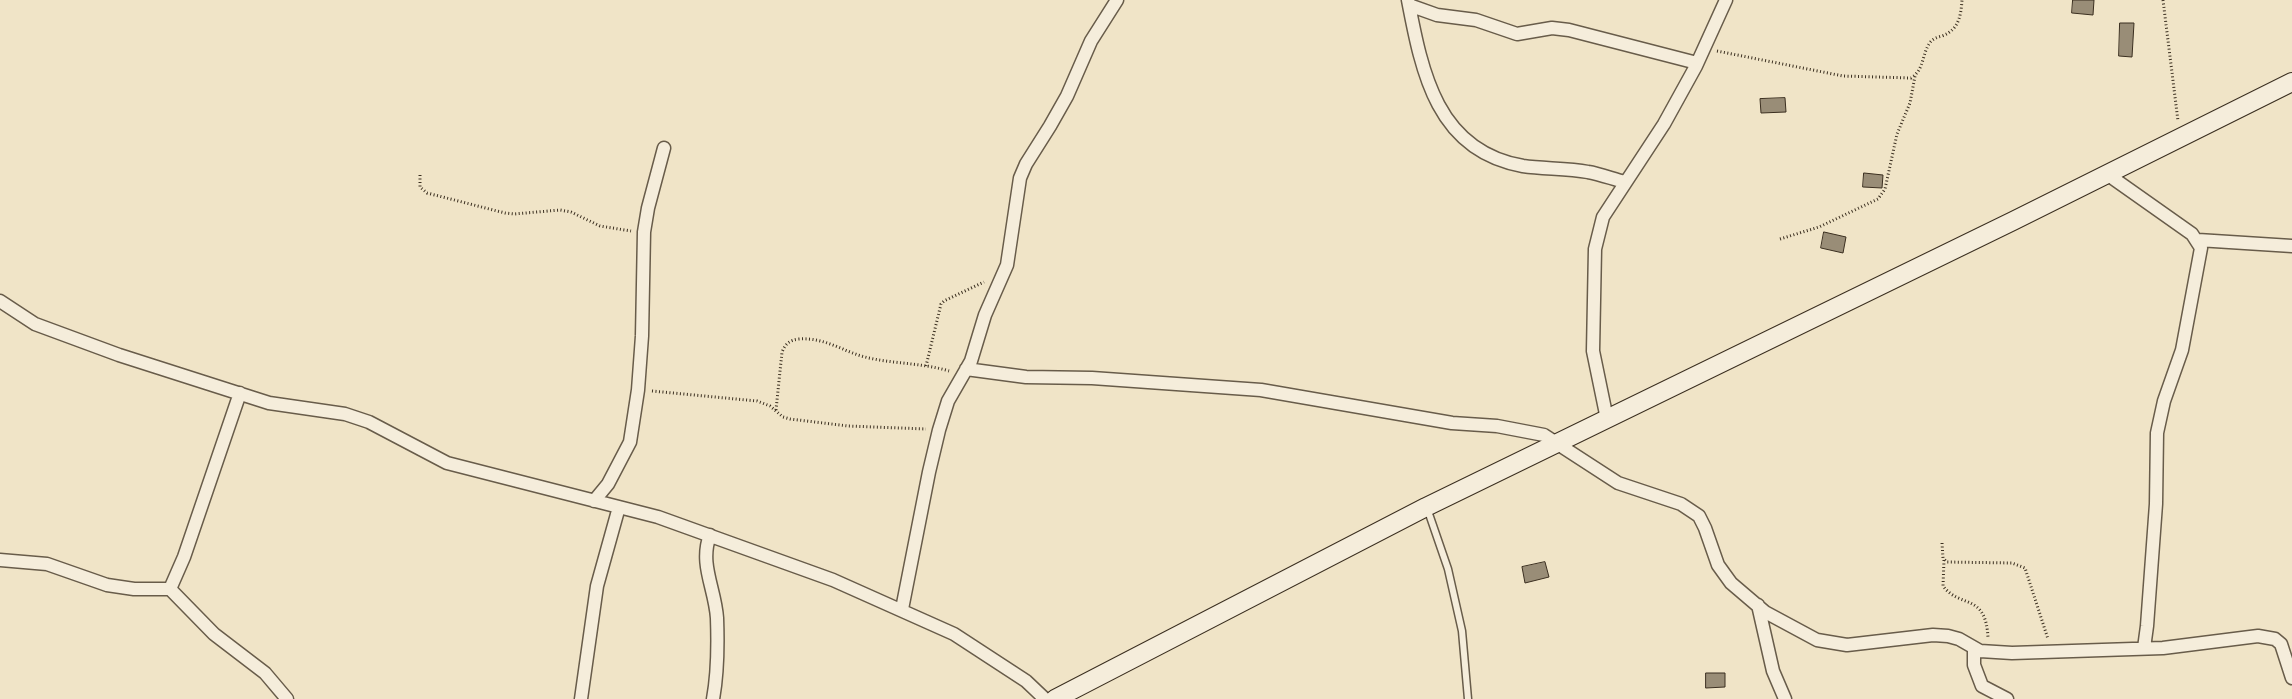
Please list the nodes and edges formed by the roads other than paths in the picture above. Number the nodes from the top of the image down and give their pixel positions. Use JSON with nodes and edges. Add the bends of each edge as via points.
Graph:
{"nodes":[{"id":1,"x":1117,"y":0,"type":"edge"},
{"id":2,"x":1726,"y":0,"type":"edge"},
{"id":3,"x":1409,"y":3,"type":"edge"},
{"id":4,"x":1697,"y":63,"type":"junction"},
{"id":5,"x":2292,"y":82,"type":"edge"},
{"id":6,"x":664,"y":148,"type":"dead end"},
{"id":7,"x":2107,"y":174,"type":"junction"},
{"id":8,"x":1625,"y":182,"type":"junction"},
{"id":9,"x":2198,"y":240,"type":"junction"},
{"id":10,"x":2292,"y":246,"type":"edge"},
{"id":11,"x":2,"y":304,"type":"edge"},
{"id":12,"x":964,"y":372,"type":"junction"},
{"id":13,"x":240,"y":393,"type":"junction"},
{"id":14,"x":1607,"y":419,"type":"junction"},
{"id":15,"x":1559,"y":444,"type":"junction"},
{"id":16,"x":594,"y":502,"type":"junction"},
{"id":17,"x":619,"y":507,"type":"junction"},
{"id":18,"x":1426,"y":507,"type":"junction"},
{"id":19,"x":710,"y":535,"type":"junction"},
{"id":20,"x":0,"y":560,"type":"edge"},
{"id":21,"x":170,"y":589,"type":"junction"},
{"id":22,"x":1758,"y":605,"type":"junction"},
{"id":23,"x":902,"y":609,"type":"junction"},
{"id":24,"x":1974,"y":648,"type":"junction"},
{"id":25,"x":2144,"y":648,"type":"junction"},
{"id":26,"x":2292,"y":678,"type":"edge"},
{"id":27,"x":287,"y":699,"type":"edge"},
{"id":28,"x":581,"y":699,"type":"edge"},
{"id":29,"x":713,"y":699,"type":"edge"},
{"id":30,"x":1045,"y":699,"type":"edge"},
{"id":31,"x":1055,"y":699,"type":"edge"},
{"id":32,"x":1468,"y":699,"type":"edge"},
{"id":33,"x":1785,"y":699,"type":"edge"},
{"id":34,"x":2007,"y":699,"type":"edge"}],
"edges":[{"from":1,"to":12,"type":"street","via":[[1091,41],[1067,96],[1020,178],[1004,274]]},
{"from":2,"to":4,"type":"street"},
{"from":3,"to":4,"type":"street","via":[[1437,15],[1476,20],[1518,34],[1552,28],[1569,30]]},
{"from":3,"to":8,"type":"street","via":[[1426,73],[1439,106],[1457,134],[1483,153],[1522,165],[1588,172]]},
{"from":4,"to":8,"type":"street","via":[[1664,124]]},
{"from":5,"to":7,"type":"street"},
{"from":6,"to":16,"type":"street","via":[[644,232],[643,317],[638,390],[630,442],[608,484]]},
{"from":7,"to":9,"type":"street"},
{"from":7,"to":14,"type":"street"},
{"from":8,"to":14,"type":"street","via":[[1603,217],[1595,249],[1593,351]]},
{"from":9,"to":10,"type":"street"},
{"from":9,"to":25,"type":"street","via":[[2201,257],[2182,350],[2164,401],[2158,433],[2156,504]]},
{"from":11,"to":13,"type":"street","via":[[35,324],[120,356]]},
{"from":12,"to":15,"type":"street","via":[[1261,390],[1452,423],[1527,430]]},
{"from":12,"to":23,"type":"street","via":[[948,401],[929,472]]},
{"from":13,"to":16,"type":"street","via":[[269,403],[345,414],[368,422],[447,462]]},
{"from":13,"to":21,"type":"street"},
{"from":14,"to":15,"type":"street"},
{"from":15,"to":18,"type":"street"},
{"from":15,"to":22,"type":"street","via":[[1618,483],[1681,504],[1698,516],[1718,565],[1731,583]]},
{"from":16,"to":17,"type":"street"},
{"from":17,"to":19,"type":"street"},
{"from":17,"to":28,"type":"street","via":[[597,586]]},
{"from":18,"to":31,"type":"street"},
{"from":18,"to":32,"type":"lane","via":[[1448,569],[1462,631]]},
{"from":19,"to":23,"type":"street"},
{"from":19,"to":29,"type":"street","via":[[704,555],[717,618],[718,673]]},
{"from":20,"to":21,"type":"street","via":[[47,564],[107,585]]},
{"from":21,"to":27,"type":"street","via":[[214,634],[266,674]]},
{"from":22,"to":24,"type":"street","via":[[1816,640],[1847,645],[1933,635],[1959,639]]},
{"from":22,"to":33,"type":"street","via":[[1773,671]]},
{"from":23,"to":30,"type":"street","via":[[962,638],[1026,681]]},
{"from":24,"to":25,"type":"street","via":[[1988,652]]},
{"from":24,"to":34,"type":"street","via":[[1974,665],[1982,686]]},
{"from":25,"to":26,"type":"street","via":[[2237,637],[2275,639],[2281,644]]}]}
